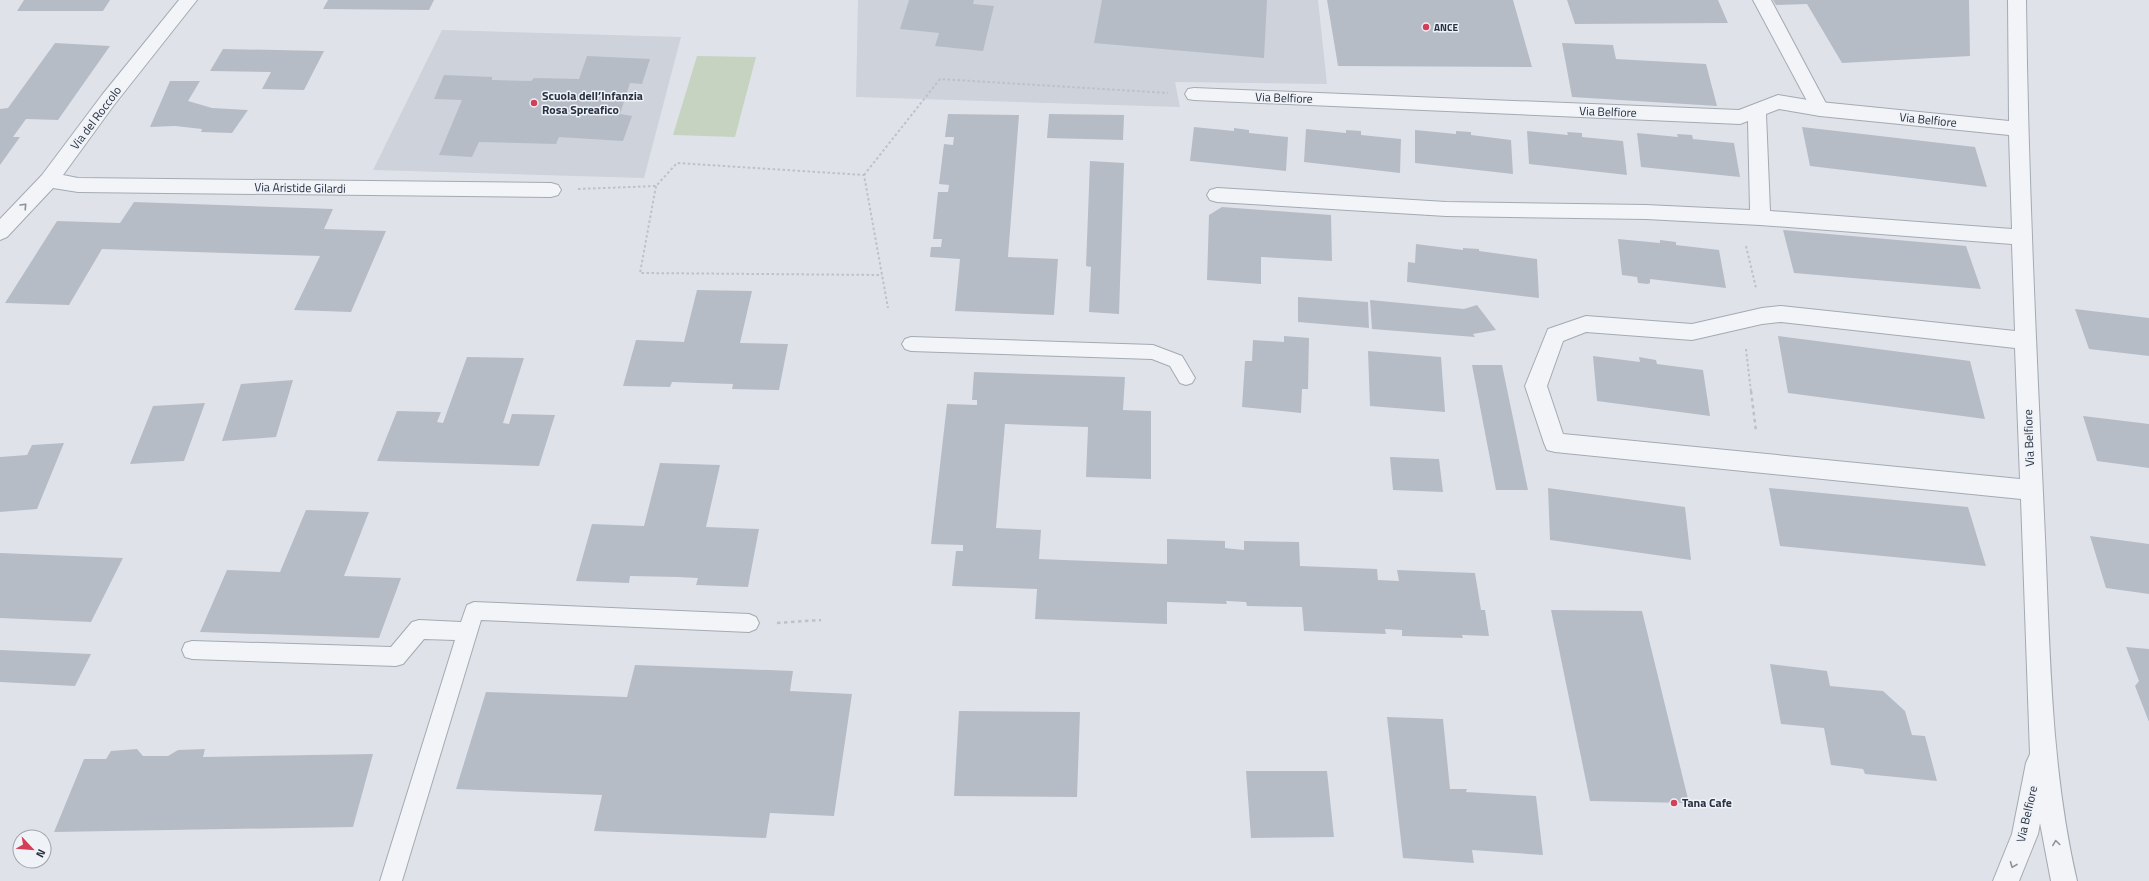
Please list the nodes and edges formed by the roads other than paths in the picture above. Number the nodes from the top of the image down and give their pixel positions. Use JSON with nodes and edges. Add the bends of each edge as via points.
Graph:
{"nodes":[{"id":1,"x":188,"y":0,"type":"edge"},
{"id":2,"x":1762,"y":0,"type":"edge"},
{"id":3,"x":2017,"y":0,"type":"edge"},
{"id":4,"x":1194,"y":94,"type":"road end"},
{"id":5,"x":1820,"y":109,"type":"junction"},
{"id":6,"x":1757,"y":110,"type":"junction"},
{"id":7,"x":2018,"y":129,"type":"junction"},
{"id":8,"x":49,"y":180,"type":"junction"},
{"id":9,"x":551,"y":190,"type":"road end"},
{"id":10,"x":1218,"y":195,"type":"dead end"},
{"id":11,"x":1760,"y":218,"type":"junction"},
{"id":12,"x":0,"y":232,"type":"edge"},
{"id":13,"x":2022,"y":237,"type":"junction"},
{"id":14,"x":2026,"y":341,"type":"junction"},
{"id":15,"x":911,"y":344,"type":"dead end"},
{"id":16,"x":1186,"y":378,"type":"dead end"},
{"id":17,"x":2031,"y":490,"type":"junction"},
{"id":18,"x":749,"y":623,"type":"road end"},
{"id":19,"x":468,"y":632,"type":"junction"},
{"id":20,"x":192,"y":650,"type":"dead end"},
{"id":21,"x":2042,"y":746,"type":"junction"},
{"id":22,"x":391,"y":881,"type":"edge"},
{"id":23,"x":2006,"y":881,"type":"edge"},
{"id":24,"x":2064,"y":881,"type":"edge"}],
"edges":[{"from":1,"to":8,"type":"street","name":"Via del Roccolo","via":[[108,100]]},
{"from":2,"to":5,"type":"street"},
{"from":3,"to":7,"type":"street","name":"Via Belfiore"},
{"from":4,"to":6,"type":"street","name":"Via Belfiore","via":[[1740,117]]},
{"from":5,"to":6,"type":"street","name":"Via Belfiore","via":[[1778,102]]},
{"from":5,"to":7,"type":"street","name":"Via Belfiore"},
{"from":6,"to":11,"type":"street"},
{"from":7,"to":13,"type":"street","name":"Via Belfiore"},
{"from":8,"to":9,"type":"street","name":"Via Aristide Gilardi","via":[[78,185]]},
{"from":12,"to":8,"type":"street","name":"Via del Roccolo","one_way":true},
{"from":10,"to":11,"type":"street","via":[[1446,209],[1646,212]]},
{"from":11,"to":13,"type":"street"},
{"from":13,"to":14,"type":"street","name":"Via Belfiore"},
{"from":14,"to":17,"type":"street","name":"Via Belfiore"},
{"from":14,"to":17,"type":"street","via":[[1782,314],[1692,332],[1586,324],[1555,335],[1536,386],[1555,443]]},
{"from":15,"to":16,"type":"lane","via":[[1153,352],[1176,361]]},
{"from":17,"to":21,"type":"street","name":"Via Belfiore"},
{"from":18,"to":19,"type":"lane","via":[[474,612]]},
{"from":19,"to":20,"type":"lane","via":[[419,629],[396,657]]},
{"from":19,"to":22,"type":"lane"},
{"from":21,"to":23,"type":"street","name":"Via Belfiore","one_way":true,"via":[[2025,834]]},
{"from":24,"to":21,"type":"street","name":"Via Belfiore","one_way":true}]}
